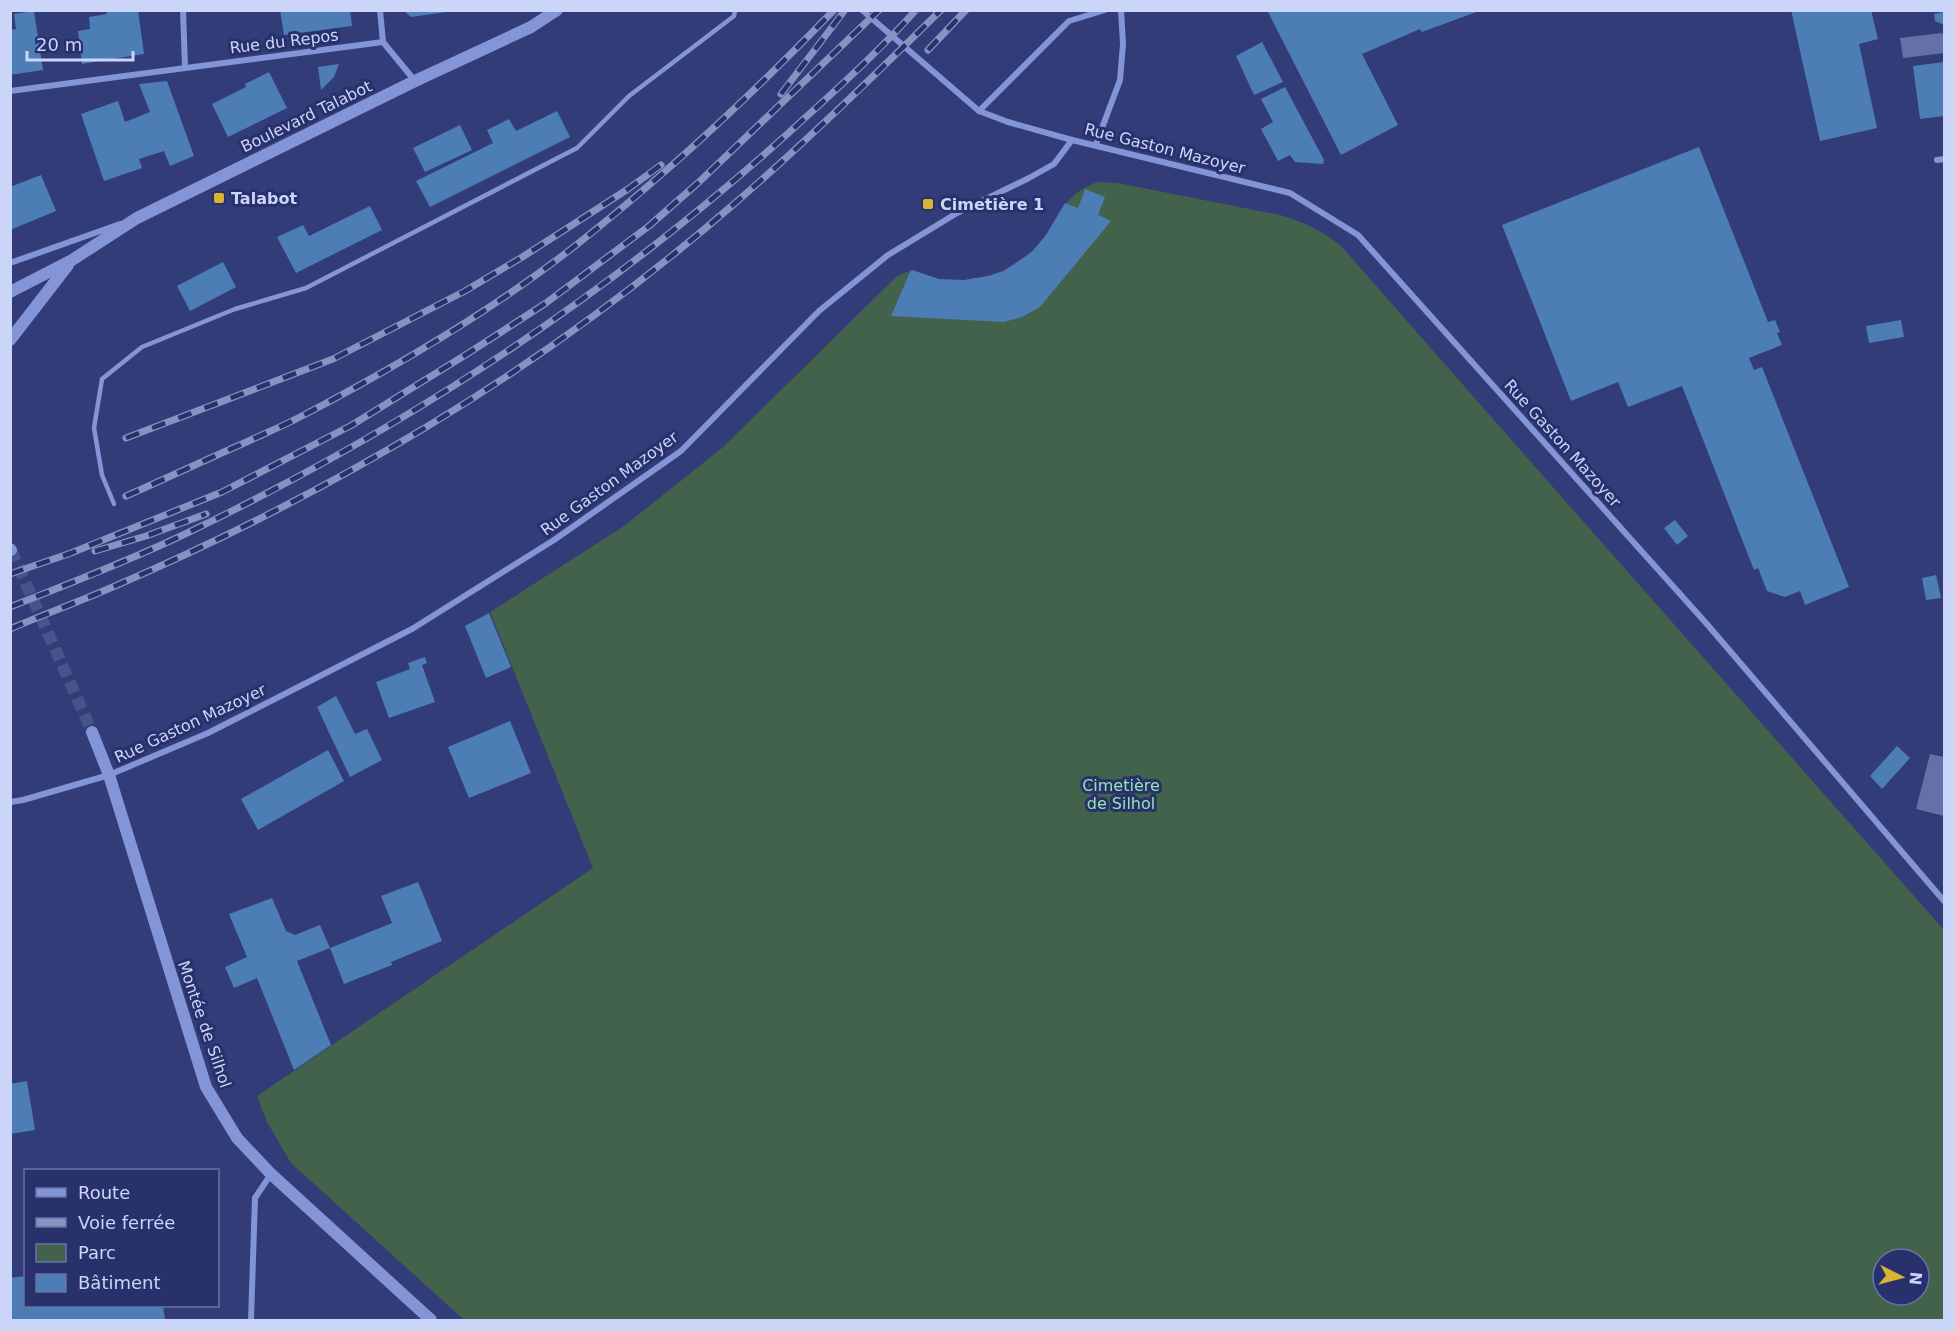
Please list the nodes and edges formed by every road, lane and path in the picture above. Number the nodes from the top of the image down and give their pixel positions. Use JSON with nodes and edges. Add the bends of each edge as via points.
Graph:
{"nodes":[{"id":1,"x":183,"y":10,"type":"edge"},
{"id":2,"x":380,"y":10,"type":"edge"},
{"id":3,"x":557,"y":10,"type":"edge"},
{"id":4,"x":735,"y":10,"type":"edge"},
{"id":5,"x":862,"y":10,"type":"edge"},
{"id":6,"x":1105,"y":10,"type":"edge"},
{"id":7,"x":1120,"y":10,"type":"edge"},
{"id":8,"x":383,"y":42,"type":"junction"},
{"id":9,"x":185,"y":67,"type":"junction"},
{"id":10,"x":415,"y":81,"type":"junction"},
{"id":11,"x":10,"y":91,"type":"edge"},
{"id":12,"x":978,"y":111,"type":"junction"},
{"id":13,"x":1072,"y":140,"type":"junction"},
{"id":14,"x":1096,"y":144,"type":"junction"},
{"id":15,"x":1944,"y":159,"type":"edge"},
{"id":16,"x":1936,"y":160,"type":"dead end"},
{"id":17,"x":137,"y":218,"type":"junction"},
{"id":18,"x":72,"y":260,"type":"junction"},
{"id":19,"x":10,"y":263,"type":"edge"},
{"id":20,"x":10,"y":292,"type":"edge"},
{"id":21,"x":10,"y":340,"type":"edge"},
{"id":22,"x":114,"y":504,"type":"dead end"},
{"id":23,"x":92,"y":732,"type":"tunnel mouth"},
{"id":24,"x":109,"y":775,"type":"junction"},
{"id":25,"x":10,"y":802,"type":"edge"},
{"id":26,"x":1944,"y":901,"type":"edge"},
{"id":27,"x":271,"y":1174,"type":"junction"},
{"id":28,"x":251,"y":1320,"type":"edge"},
{"id":29,"x":431,"y":1320,"type":"edge"}],
"edges":[{"from":1,"to":9,"type":"street"},
{"from":2,"to":8,"type":"street"},
{"from":3,"to":10,"type":"main road","name":"Boulevard Talabot","via":[[531,27]]},
{"from":4,"to":22,"type":"lane","via":[[734,16],[629,96],[577,148],[306,288],[235,309],[142,347],[102,379],[94,428],[102,475]]},
{"from":5,"to":12,"type":"street"},
{"from":6,"to":12,"type":"street","via":[[1069,21]]},
{"from":7,"to":14,"type":"street","via":[[1120,80]]},
{"from":8,"to":9,"type":"street","name":"Rue du Repos"},
{"from":8,"to":10,"type":"street"},
{"from":9,"to":11,"type":"street","name":"Rue du Repos"},
{"from":10,"to":17,"type":"main road","name":"Boulevard Talabot"},
{"from":12,"to":13,"type":"street","name":"Rue Gaston Mazoyer"},
{"from":13,"to":14,"type":"street","name":"Rue Gaston Mazoyer"},
{"from":13,"to":24,"type":"street","name":"Rue Gaston Mazoyer","via":[[1054,164],[957,213],[888,255],[819,311],[681,451],[554,540],[412,629],[208,733]]},
{"from":14,"to":26,"type":"street","name":"Rue Gaston Mazoyer","via":[[1290,193],[1359,235],[1706,623]]},
{"from":15,"to":16,"type":"street"},
{"from":17,"to":18,"type":"main road","name":"Boulevard Talabot"},
{"from":17,"to":19,"type":"street"},
{"from":18,"to":20,"type":"main road","name":"Boulevard Talabot"},
{"from":18,"to":21,"type":"main road","name":"Boulevard Talabot"},
{"from":23,"to":24,"type":"main road","name":"Montée de Silhol"},
{"from":24,"to":25,"type":"street","name":"Rue Gaston Mazoyer"},
{"from":24,"to":27,"type":"main road","name":"Montée de Silhol","via":[[206,1087],[237,1138]]},
{"from":27,"to":28,"type":"street","via":[[255,1198]]},
{"from":27,"to":29,"type":"main road","name":"Montée de Silhol"}]}
